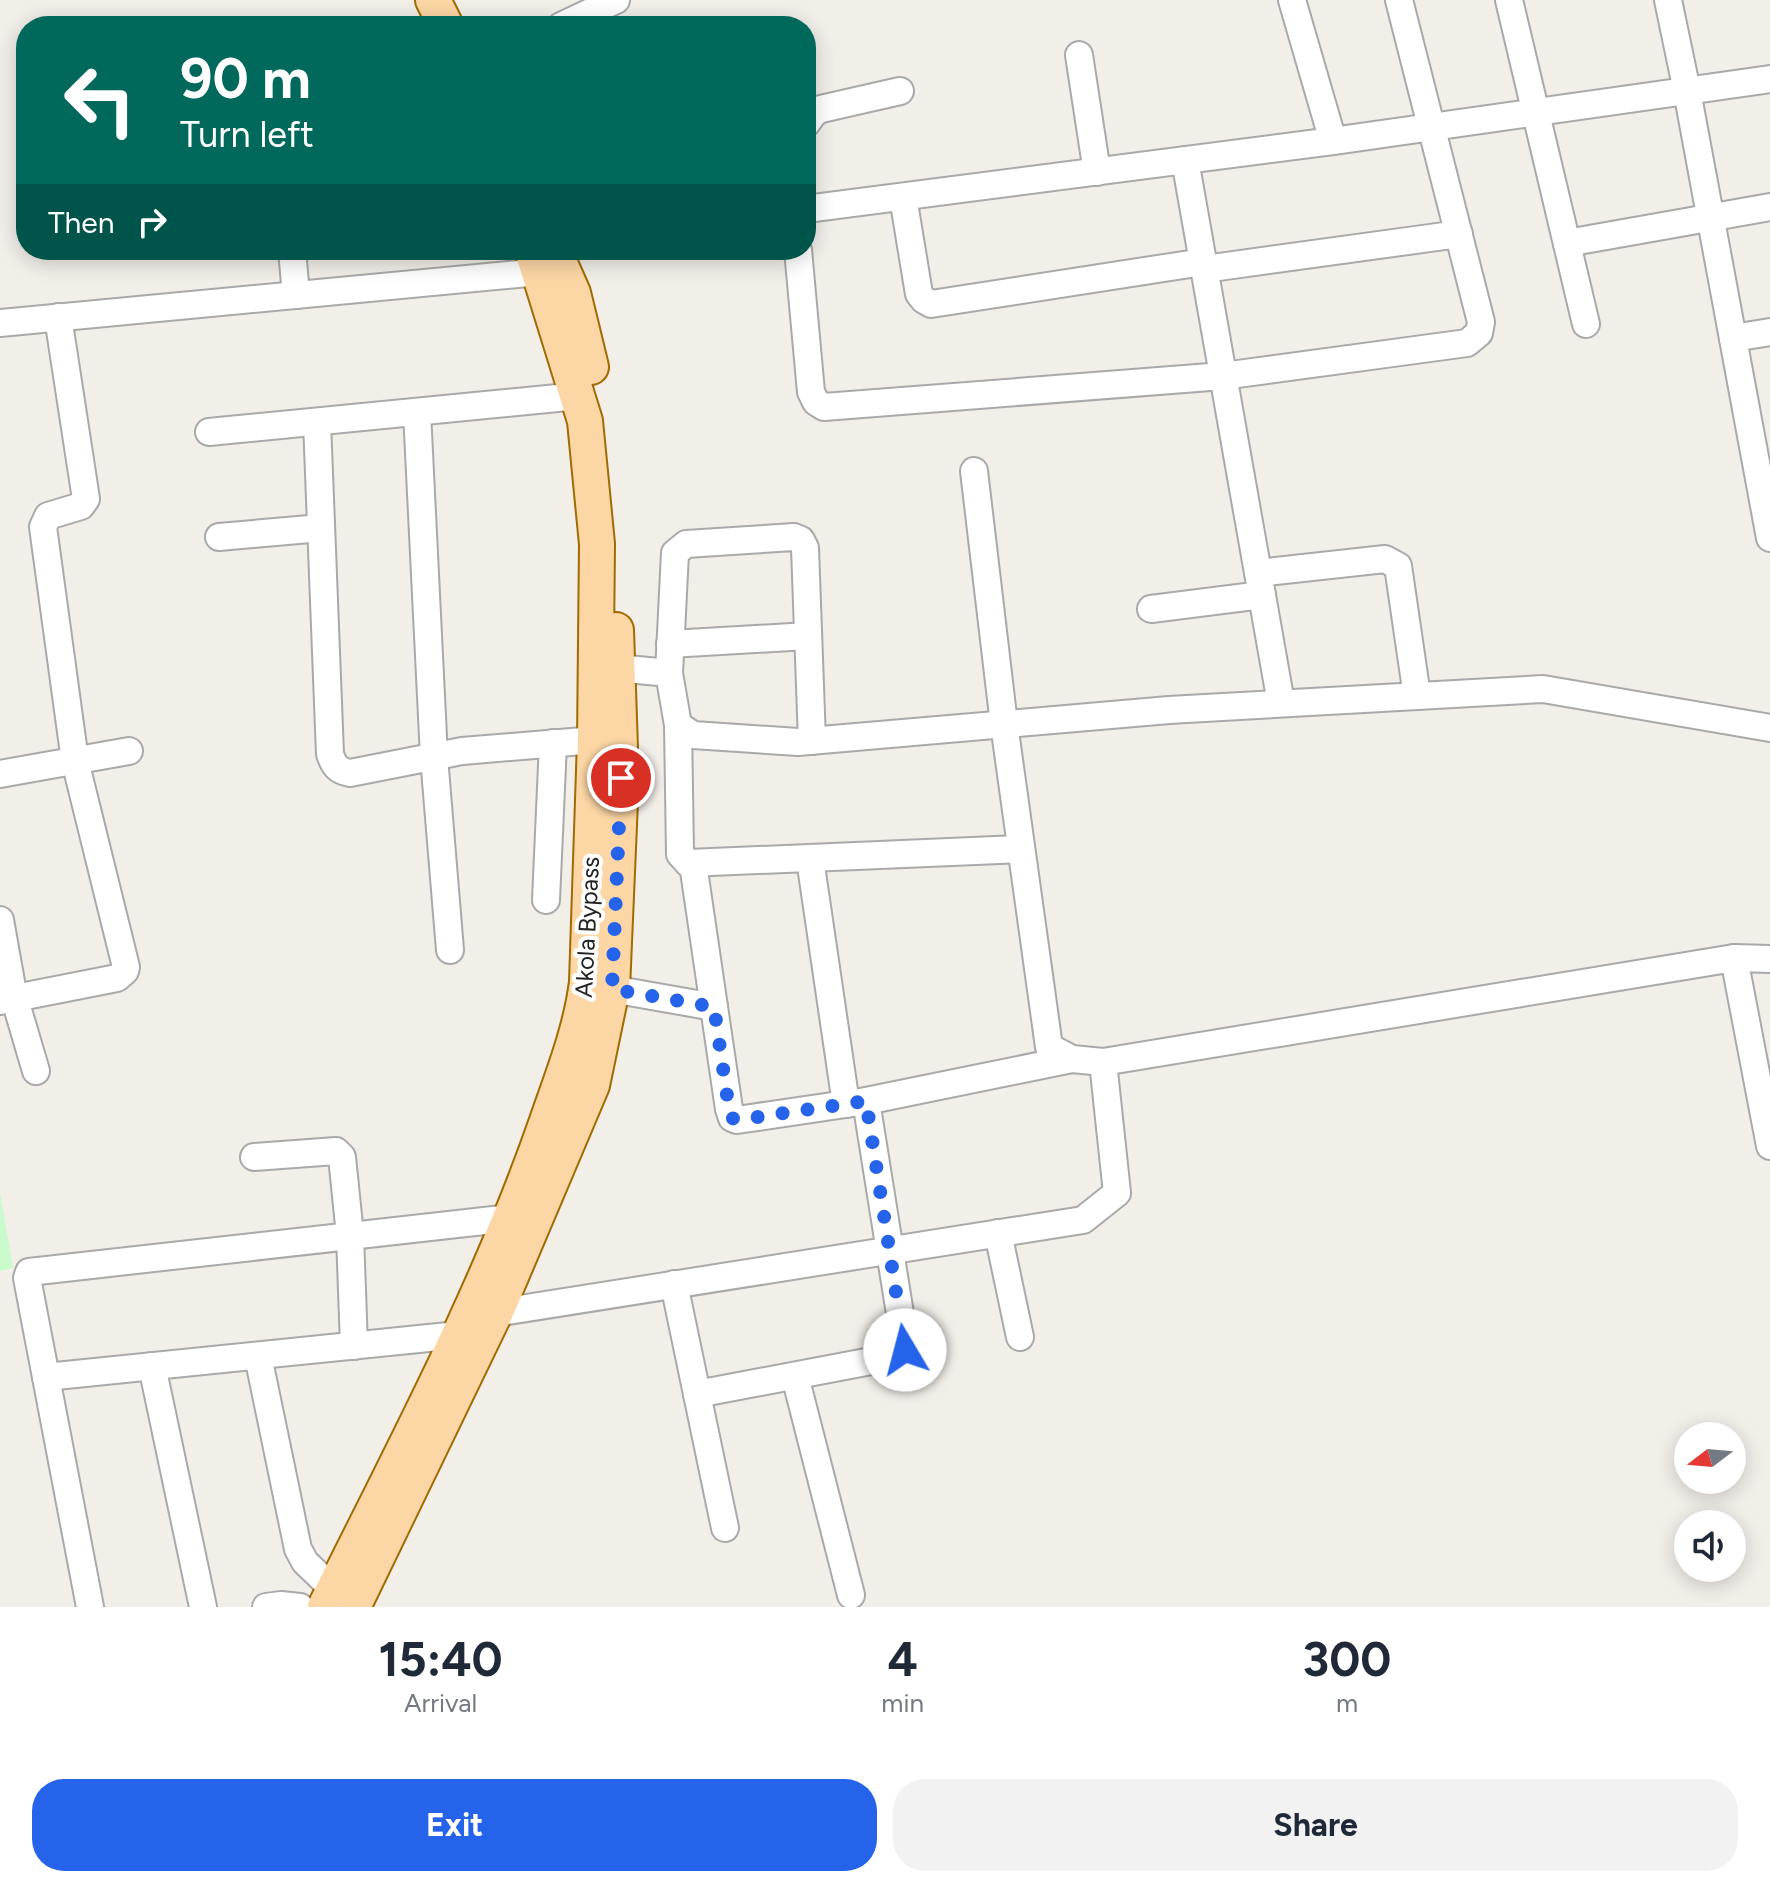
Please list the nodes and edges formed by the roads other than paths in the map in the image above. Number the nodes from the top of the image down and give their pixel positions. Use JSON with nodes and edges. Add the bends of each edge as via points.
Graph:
{"nodes":[{"id":1,"x":616,"y":0,"type":"edge"},
{"id":2,"x":1292,"y":0,"type":"edge"},
{"id":3,"x":1399,"y":0,"type":"edge"},
{"id":4,"x":1509,"y":0,"type":"edge"},
{"id":5,"x":1668,"y":0,"type":"edge"},
{"id":6,"x":582,"y":16,"type":"edge"},
{"id":7,"x":1079,"y":55,"type":"dead end"},
{"id":8,"x":1770,"y":79,"type":"edge"},
{"id":9,"x":900,"y":91,"type":"dead end"},
{"id":10,"x":1687,"y":91,"type":"junction"},
{"id":11,"x":816,"y":112,"type":"edge"},
{"id":12,"x":1536,"y":112,"type":"junction"},
{"id":13,"x":1432,"y":127,"type":"junction"},
{"id":14,"x":1333,"y":141,"type":"junction"},
{"id":15,"x":1185,"y":160,"type":"junction"},
{"id":16,"x":1097,"y":172,"type":"junction"},
{"id":17,"x":903,"y":197,"type":"junction"},
{"id":18,"x":1770,"y":207,"type":"edge"},
{"id":19,"x":816,"y":208,"type":"edge"},
{"id":20,"x":1710,"y":216,"type":"junction"},
{"id":21,"x":1459,"y":234,"type":"junction"},
{"id":22,"x":1567,"y":243,"type":"junction"},
{"id":23,"x":293,"y":260,"type":"edge"},
{"id":24,"x":523,"y":260,"type":"edge"},
{"id":25,"x":543,"y":260,"type":"edge"},
{"id":26,"x":545,"y":260,"type":"edge"},
{"id":27,"x":799,"y":260,"type":"edge"},
{"id":28,"x":1204,"y":265,"type":"junction"},
{"id":29,"x":296,"y":295,"type":"junction"},
{"id":30,"x":58,"y":317,"type":"junction"},
{"id":31,"x":0,"y":323,"type":"edge"},
{"id":32,"x":1586,"y":324,"type":"dead end"},
{"id":33,"x":1770,"y":332,"type":"edge"},
{"id":34,"x":1733,"y":338,"type":"junction"},
{"id":35,"x":1223,"y":376,"type":"junction"},
{"id":36,"x":578,"y":396,"type":"junction"},
{"id":37,"x":417,"y":412,"type":"junction"},
{"id":38,"x":317,"y":422,"type":"junction"},
{"id":39,"x":209,"y":432,"type":"dead end"},
{"id":40,"x":974,"y":471,"type":"dead end"},
{"id":41,"x":1768,"y":521,"type":"edge"},
{"id":42,"x":321,"y":528,"type":"junction"},
{"id":43,"x":219,"y":537,"type":"dead end"},
{"id":44,"x":1260,"y":584,"type":"junction"},
{"id":45,"x":1151,"y":609,"type":"dead end"},
{"id":46,"x":808,"y":636,"type":"junction"},
{"id":47,"x":670,"y":644,"type":"junction"},
{"id":48,"x":617,"y":668,"type":"junction"},
{"id":49,"x":669,"y":673,"type":"junction"},
{"id":50,"x":1417,"y":696,"type":"junction"},
{"id":51,"x":1281,"y":703,"type":"junction"},
{"id":52,"x":1004,"y":724,"type":"junction"},
{"id":53,"x":678,"y":725,"type":"junction"},
{"id":54,"x":1770,"y":728,"type":"edge"},
{"id":55,"x":595,"y":740,"type":"junction"},
{"id":56,"x":812,"y":741,"type":"junction"},
{"id":57,"x":553,"y":743,"type":"junction"},
{"id":58,"x":129,"y":751,"type":"dead end"},
{"id":59,"x":434,"y":757,"type":"junction"},
{"id":60,"x":75,"y":761,"type":"junction"},
{"id":61,"x":0,"y":774,"type":"edge"},
{"id":62,"x":1021,"y":849,"type":"junction"},
{"id":63,"x":810,"y":859,"type":"junction"},
{"id":64,"x":693,"y":864,"type":"junction"},
{"id":65,"x":546,"y":900,"type":"dead end"},
{"id":66,"x":0,"y":920,"type":"edge"},
{"id":67,"x":450,"y":950,"type":"dead end"},
{"id":68,"x":1734,"y":958,"type":"junction"},
{"id":69,"x":1770,"y":959,"type":"edge"},
{"id":70,"x":612,"y":989,"type":"junction"},
{"id":71,"x":7,"y":1000,"type":"edge"},
{"id":72,"x":714,"y":1007,"type":"junction"},
{"id":73,"x":1072,"y":1059,"type":"junction"},
{"id":74,"x":1103,"y":1062,"type":"junction"},
{"id":75,"x":36,"y":1071,"type":"dead end"},
{"id":76,"x":856,"y":1103,"type":"junction"},
{"id":77,"x":1770,"y":1146,"type":"edge"},
{"id":78,"x":254,"y":1157,"type":"dead end"},
{"id":79,"x":511,"y":1218,"type":"junction"},
{"id":80,"x":998,"y":1233,"type":"junction"},
{"id":81,"x":350,"y":1235,"type":"junction"},
{"id":82,"x":890,"y":1250,"type":"junction"},
{"id":83,"x":674,"y":1284,"type":"junction"},
{"id":84,"x":495,"y":1294,"type":"junction"},
{"id":85,"x":458,"y":1335,"type":"junction"},
{"id":86,"x":1020,"y":1337,"type":"dead end"},
{"id":87,"x":354,"y":1346,"type":"junction"},
{"id":88,"x":258,"y":1356,"type":"junction"},
{"id":89,"x":152,"y":1366,"type":"junction"},
{"id":90,"x":795,"y":1376,"type":"junction"},
{"id":91,"x":46,"y":1377,"type":"junction"},
{"id":92,"x":697,"y":1394,"type":"junction"},
{"id":93,"x":725,"y":1528,"type":"dead end"},
{"id":94,"x":851,"y":1595,"type":"dead end"},
{"id":95,"x":337,"y":1601,"type":"edge"},
{"id":96,"x":90,"y":1607,"type":"edge"},
{"id":97,"x":203,"y":1607,"type":"edge"},
{"id":98,"x":266,"y":1607,"type":"edge"},
{"id":99,"x":300,"y":1607,"type":"edge"}],
"edges":[{"from":1,"to":6,"type":"street"},
{"from":2,"to":14,"type":"street"},
{"from":3,"to":13,"type":"street"},
{"from":4,"to":12,"type":"street"},
{"from":5,"to":10,"type":"street"},
{"from":7,"to":16,"type":"street"},
{"from":8,"to":10,"type":"street"},
{"from":9,"to":11,"type":"street"},
{"from":10,"to":12,"type":"street"},
{"from":10,"to":20,"type":"street"},
{"from":12,"to":13,"type":"street"},
{"from":12,"to":22,"type":"street"},
{"from":13,"to":14,"type":"street"},
{"from":13,"to":21,"type":"street"},
{"from":14,"to":15,"type":"street"},
{"from":15,"to":16,"type":"street"},
{"from":15,"to":28,"type":"street"},
{"from":16,"to":17,"type":"street"},
{"from":17,"to":19,"type":"street"},
{"from":17,"to":28,"type":"street","via":[[919,294],[931,304]]},
{"from":18,"to":20,"type":"street"},
{"from":20,"to":22,"type":"street"},
{"from":20,"to":34,"type":"street"},
{"from":21,"to":28,"type":"street"},
{"from":21,"to":35,"type":"street","via":[[1481,322],[1474,340]]},
{"from":22,"to":32,"type":"street"},
{"from":23,"to":29,"type":"street"},
{"from":24,"to":29,"type":"street"},
{"from":25,"to":36,"type":"main road","name":"Akola Bypass"},
{"from":26,"to":48,"type":"main road","name":"Akola Bypass","via":[[573,293],[609,447]]},
{"from":27,"to":35,"type":"street","via":[[811,392],[824,407]]},
{"from":28,"to":35,"type":"street"},
{"from":29,"to":30,"type":"street"},
{"from":30,"to":31,"type":"street"},
{"from":30,"to":60,"type":"street","via":[[86,499],[81,506],[48,516],[43,527]]},
{"from":33,"to":34,"type":"street"},
{"from":34,"to":41,"type":"street"},
{"from":35,"to":44,"type":"street"},
{"from":36,"to":37,"type":"street"},
{"from":36,"to":55,"type":"main road","name":"Akola Bypass","via":[[597,544]]},
{"from":37,"to":38,"type":"street"},
{"from":37,"to":59,"type":"street"},
{"from":38,"to":39,"type":"street"},
{"from":38,"to":42,"type":"street"},
{"from":40,"to":52,"type":"street"},
{"from":42,"to":43,"type":"street"},
{"from":42,"to":59,"type":"street","via":[[334,765],[350,773]]},
{"from":44,"to":45,"type":"street"},
{"from":44,"to":50,"type":"street","via":[[1385,559],[1394,562]]},
{"from":44,"to":51,"type":"street"},
{"from":46,"to":47,"type":"street"},
{"from":46,"to":47,"type":"street","via":[[805,548],[794,537],[679,547]]},
{"from":46,"to":56,"type":"street"},
{"from":47,"to":49,"type":"street"},
{"from":48,"to":49,"type":"street"},
{"from":48,"to":70,"type":"main road","name":"Akola Bypass","via":[[621,778]]},
{"from":49,"to":53,"type":"street"},
{"from":50,"to":51,"type":"street"},
{"from":50,"to":54,"type":"street","via":[[1543,689]]},
{"from":51,"to":52,"type":"street"},
{"from":52,"to":56,"type":"street"},
{"from":52,"to":62,"type":"street"},
{"from":53,"to":56,"type":"street","via":[[693,735]]},
{"from":53,"to":64,"type":"street","via":[[680,854]]},
{"from":55,"to":57,"type":"street"},
{"from":55,"to":79,"type":"main road","name":"Akola Bypass","via":[[582,1017]]},
{"from":57,"to":59,"type":"street"},
{"from":57,"to":65,"type":"street"},
{"from":58,"to":60,"type":"street"},
{"from":59,"to":67,"type":"street"},
{"from":60,"to":61,"type":"street"},
{"from":60,"to":71,"type":"street","via":[[125,971],[117,978]]},
{"from":62,"to":63,"type":"street"},
{"from":62,"to":73,"type":"street","via":[[1049,1047]]},
{"from":63,"to":64,"type":"street"},
{"from":63,"to":76,"type":"street"},
{"from":64,"to":72,"type":"street"},
{"from":66,"to":71,"type":"street"},
{"from":68,"to":69,"type":"street"},
{"from":68,"to":74,"type":"street"},
{"from":68,"to":77,"type":"street"},
{"from":70,"to":72,"type":"street"},
{"from":70,"to":84,"type":"main road","name":"Akola Bypass","via":[[590,1091]]},
{"from":71,"to":75,"type":"street"},
{"from":72,"to":76,"type":"street","via":[[732,1118]]},
{"from":73,"to":74,"type":"street"},
{"from":73,"to":76,"type":"street"},
{"from":74,"to":80,"type":"street","via":[[1117,1193],[1083,1220]]},
{"from":76,"to":82,"type":"street"},
{"from":78,"to":81,"type":"street","via":[[340,1153]]},
{"from":79,"to":81,"type":"street"},
{"from":79,"to":84,"type":"main road","name":"Akola Bypass"},
{"from":80,"to":82,"type":"street"},
{"from":80,"to":86,"type":"street"},
{"from":81,"to":87,"type":"street"},
{"from":81,"to":91,"type":"street","via":[[32,1269],[27,1278]]},
{"from":82,"to":83,"type":"street"},
{"from":82,"to":90,"type":"street","via":[[903,1355]]},
{"from":83,"to":84,"type":"street"},
{"from":83,"to":92,"type":"street"},
{"from":84,"to":85,"type":"main road","name":"Akola Bypass"},
{"from":84,"to":95,"type":"main road","name":"Akola Bypass"},
{"from":85,"to":87,"type":"street"},
{"from":85,"to":95,"type":"main road","name":"Akola Bypass"},
{"from":87,"to":88,"type":"street"},
{"from":88,"to":89,"type":"street"},
{"from":88,"to":95,"type":"street","via":[[298,1549]]},
{"from":89,"to":91,"type":"street"},
{"from":89,"to":97,"type":"street"},
{"from":90,"to":92,"type":"street"},
{"from":90,"to":94,"type":"street"},
{"from":91,"to":96,"type":"street"},
{"from":92,"to":93,"type":"street"},
{"from":98,"to":99,"type":"street"}]}
